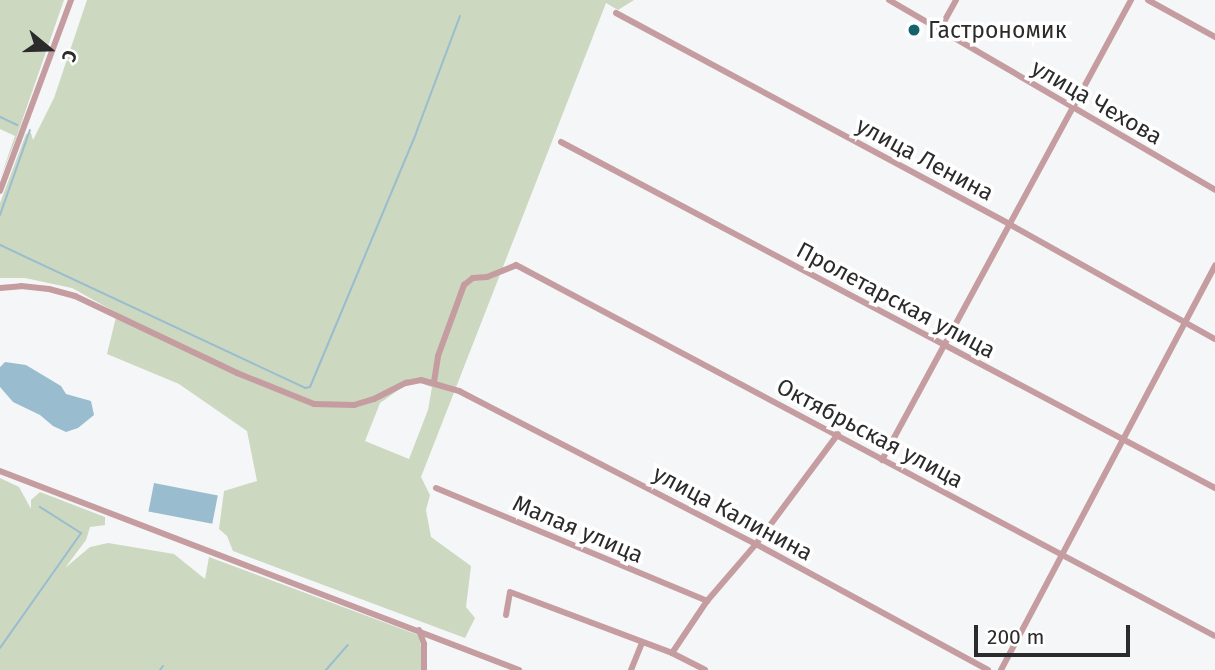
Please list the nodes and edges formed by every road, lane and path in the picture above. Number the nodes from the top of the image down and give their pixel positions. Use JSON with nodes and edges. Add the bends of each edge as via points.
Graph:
{"nodes":[{"id":1,"x":71,"y":0,"type":"edge"},
{"id":2,"x":890,"y":0,"type":"edge"},
{"id":3,"x":956,"y":0,"type":"edge"},
{"id":4,"x":1131,"y":0,"type":"edge"},
{"id":5,"x":1148,"y":0,"type":"edge"},
{"id":6,"x":616,"y":13,"type":"dead end"},
{"id":7,"x":940,"y":29,"type":"junction"},
{"id":8,"x":1215,"y":37,"type":"edge"},
{"id":9,"x":1072,"y":109,"type":"junction"},
{"id":10,"x":561,"y":142,"type":"dead end"},
{"id":11,"x":1215,"y":190,"type":"edge"},
{"id":12,"x":0,"y":191,"type":"edge"},
{"id":13,"x":1009,"y":224,"type":"junction"},
{"id":14,"x":1215,"y":265,"type":"edge"},
{"id":15,"x":0,"y":288,"type":"edge"},
{"id":16,"x":1182,"y":323,"type":"junction"},
{"id":17,"x":1215,"y":340,"type":"edge"},
{"id":18,"x":944,"y":345,"type":"junction"},
{"id":19,"x":434,"y":382,"type":"junction"},
{"id":20,"x":838,"y":434,"type":"junction"},
{"id":21,"x":1125,"y":441,"type":"junction"},
{"id":22,"x":882,"y":460,"type":"junction"},
{"id":23,"x":0,"y":471,"type":"edge"},
{"id":24,"x":436,"y":488,"type":"dead end"},
{"id":25,"x":1215,"y":488,"type":"edge"},
{"id":26,"x":755,"y":544,"type":"junction"},
{"id":27,"x":1063,"y":555,"type":"junction"},
{"id":28,"x":707,"y":601,"type":"junction"},
{"id":29,"x":506,"y":615,"type":"dead end"},
{"id":30,"x":419,"y":630,"type":"junction"},
{"id":31,"x":1215,"y":636,"type":"edge"},
{"id":32,"x":642,"y":643,"type":"junction"},
{"id":33,"x":672,"y":653,"type":"junction"},
{"id":34,"x":424,"y":670,"type":"edge"},
{"id":35,"x":519,"y":670,"type":"edge"},
{"id":36,"x":631,"y":670,"type":"edge"},
{"id":37,"x":705,"y":670,"type":"edge"},
{"id":38,"x":988,"y":670,"type":"edge"},
{"id":39,"x":1001,"y":670,"type":"edge"}],
"edges":[{"from":1,"to":12,"type":"street"},
{"from":2,"to":7,"type":"street","name":"улица Чехова"},
{"from":3,"to":7,"type":"street"},
{"from":4,"to":9,"type":"street"},
{"from":5,"to":8,"type":"street"},
{"from":6,"to":13,"type":"street","name":"улица Ленина"},
{"from":7,"to":9,"type":"street","name":"улица Чехова"},
{"from":9,"to":11,"type":"street","name":"улица Чехова"},
{"from":9,"to":13,"type":"street"},
{"from":10,"to":18,"type":"street","name":"Пролетарская улица"},
{"from":13,"to":16,"type":"street","name":"улица Ленина"},
{"from":13,"to":18,"type":"street"},
{"from":14,"to":16,"type":"street"},
{"from":15,"to":19,"type":"street","via":[[58,290],[314,404],[354,405],[406,383]]},
{"from":16,"to":17,"type":"street","name":"улица Ленина"},
{"from":16,"to":21,"type":"street"},
{"from":18,"to":21,"type":"street","name":"Пролетарская улица"},
{"from":18,"to":22,"type":"street"},
{"from":19,"to":20,"type":"street","name":"Октябрьская улица","via":[[438,356],[464,285],[516,265]]},
{"from":19,"to":26,"type":"street","name":"улица Калинина"},
{"from":20,"to":22,"type":"street","name":"Октябрьская улица"},
{"from":20,"to":26,"type":"street"},
{"from":21,"to":25,"type":"street","name":"Пролетарская улица"},
{"from":21,"to":27,"type":"street"},
{"from":22,"to":27,"type":"street","name":"Октябрьская улица"},
{"from":23,"to":30,"type":"street"},
{"from":24,"to":28,"type":"street","name":"Малая улица"},
{"from":26,"to":28,"type":"street"},
{"from":26,"to":38,"type":"street","name":"улица Калинина"},
{"from":27,"to":31,"type":"street","name":"Октябрьская улица"},
{"from":27,"to":39,"type":"street"},
{"from":28,"to":33,"type":"street"},
{"from":29,"to":32,"type":"street","via":[[510,592]]},
{"from":30,"to":34,"type":"street"},
{"from":30,"to":35,"type":"street"},
{"from":32,"to":33,"type":"street"},
{"from":32,"to":36,"type":"street"},
{"from":33,"to":37,"type":"street"}]}
